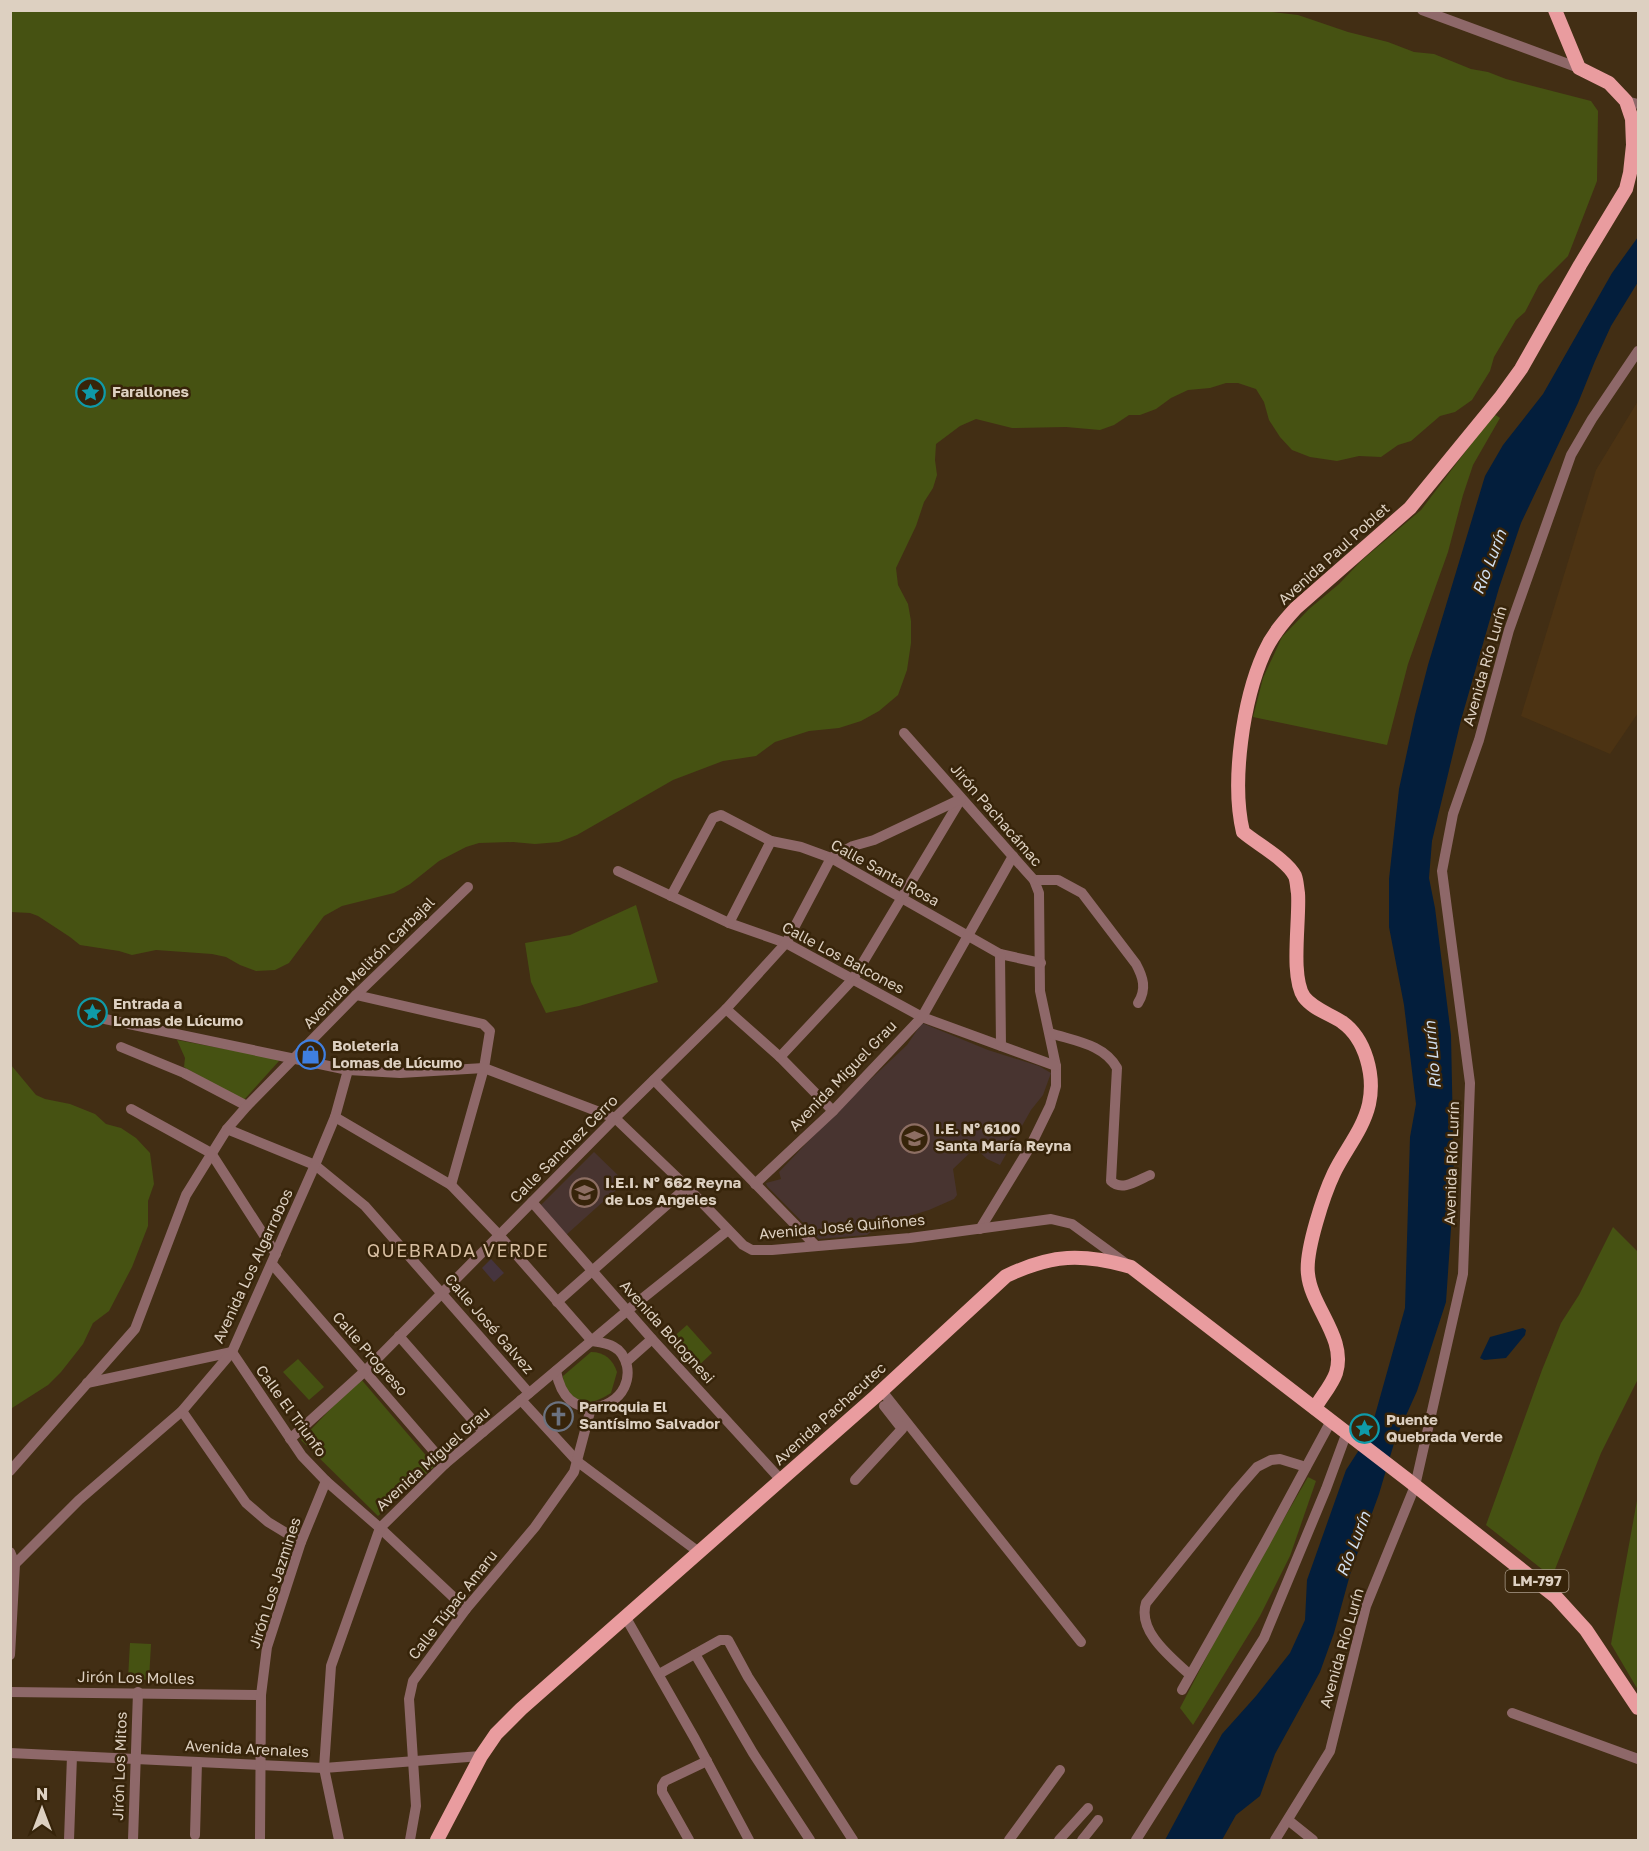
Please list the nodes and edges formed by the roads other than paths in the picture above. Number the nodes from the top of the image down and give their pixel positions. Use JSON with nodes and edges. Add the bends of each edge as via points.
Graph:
{"nodes":[{"id":1,"x":1422,"y":10,"type":"edge"},
{"id":2,"x":1555,"y":10,"type":"edge"},
{"id":3,"x":1579,"y":68,"type":"junction"},
{"id":4,"x":1632,"y":103,"type":"edge"},
{"id":5,"x":1638,"y":351,"type":"edge"},
{"id":6,"x":904,"y":733,"type":"dead end"},
{"id":7,"x":962,"y":799,"type":"junction"},
{"id":8,"x":771,"y":841,"type":"junction"},
{"id":9,"x":1013,"y":856,"type":"junction"},
{"id":10,"x":831,"y":858,"type":"junction"},
{"id":11,"x":618,"y":871,"type":"dead end"},
{"id":12,"x":1034,"y":880,"type":"junction"},
{"id":13,"x":468,"y":887,"type":"dead end"},
{"id":14,"x":670,"y":896,"type":"junction"},
{"id":15,"x":902,"y":899,"type":"junction"},
{"id":16,"x":729,"y":923,"type":"junction"},
{"id":17,"x":967,"y":936,"type":"junction"},
{"id":18,"x":786,"y":943,"type":"junction"},
{"id":19,"x":1000,"y":954,"type":"junction"},
{"id":20,"x":1041,"y":963,"type":"junction"},
{"id":21,"x":853,"y":979,"type":"junction"},
{"id":22,"x":356,"y":995,"type":"junction"},
{"id":23,"x":1138,"y":1003,"type":"dead end"},
{"id":24,"x":726,"y":1010,"type":"junction"},
{"id":25,"x":922,"y":1017,"type":"junction"},
{"id":26,"x":105,"y":1019,"type":"dead end"},
{"id":27,"x":1050,"y":1033,"type":"junction"},
{"id":28,"x":1001,"y":1046,"type":"junction"},
{"id":29,"x":121,"y":1047,"type":"dead end"},
{"id":30,"x":780,"y":1057,"type":"junction"},
{"id":31,"x":293,"y":1059,"type":"junction"},
{"id":32,"x":1056,"y":1066,"type":"junction"},
{"id":33,"x":484,"y":1068,"type":"junction"},
{"id":34,"x":348,"y":1070,"type":"junction"},
{"id":35,"x":654,"y":1080,"type":"junction"},
{"id":36,"x":247,"y":1106,"type":"junction"},
{"id":37,"x":131,"y":1109,"type":"dead end"},
{"id":38,"x":833,"y":1111,"type":"junction"},
{"id":39,"x":335,"y":1117,"type":"junction"},
{"id":40,"x":615,"y":1118,"type":"junction"},
{"id":41,"x":227,"y":1130,"type":"junction"},
{"id":42,"x":211,"y":1153,"type":"junction"},
{"id":43,"x":315,"y":1165,"type":"junction"},
{"id":44,"x":1150,"y":1175,"type":"dead end"},
{"id":45,"x":755,"y":1184,"type":"junction"},
{"id":46,"x":451,"y":1185,"type":"junction"},
{"id":47,"x":687,"y":1187,"type":"junction"},
{"id":48,"x":531,"y":1202,"type":"junction"},
{"id":49,"x":980,"y":1228,"type":"junction"},
{"id":50,"x":728,"y":1230,"type":"junction"},
{"id":51,"x":499,"y":1236,"type":"junction"},
{"id":52,"x":816,"y":1246,"type":"junction"},
{"id":53,"x":274,"y":1259,"type":"junction"},
{"id":54,"x":1131,"y":1267,"type":"junction"},
{"id":55,"x":592,"y":1270,"type":"junction"},
{"id":56,"x":441,"y":1293,"type":"junction"},
{"id":57,"x":557,"y":1302,"type":"junction"},
{"id":58,"x":628,"y":1310,"type":"junction"},
{"id":59,"x":399,"y":1336,"type":"junction"},
{"id":60,"x":652,"y":1339,"type":"junction"},
{"id":61,"x":592,"y":1341,"type":"junction"},
{"id":62,"x":232,"y":1352,"type":"junction"},
{"id":63,"x":626,"y":1362,"type":"junction"},
{"id":64,"x":365,"y":1371,"type":"junction"},
{"id":65,"x":556,"y":1371,"type":"junction"},
{"id":66,"x":86,"y":1383,"type":"junction"},
{"id":67,"x":879,"y":1394,"type":"junction"},
{"id":68,"x":525,"y":1397,"type":"junction"},
{"id":69,"x":591,"y":1408,"type":"junction"},
{"id":70,"x":1315,"y":1408,"type":"junction"},
{"id":71,"x":182,"y":1411,"type":"junction"},
{"id":72,"x":1331,"y":1420,"type":"junction"},
{"id":73,"x":483,"y":1432,"type":"junction"},
{"id":74,"x":1350,"y":1435,"type":"junction"},
{"id":75,"x":290,"y":1439,"type":"junction"},
{"id":76,"x":578,"y":1462,"type":"junction"},
{"id":77,"x":445,"y":1464,"type":"junction"},
{"id":78,"x":1306,"y":1467,"type":"junction"},
{"id":79,"x":10,"y":1471,"type":"edge"},
{"id":80,"x":781,"y":1480,"type":"junction"},
{"id":81,"x":855,"y":1480,"type":"dead end"},
{"id":82,"x":326,"y":1481,"type":"junction"},
{"id":83,"x":1412,"y":1483,"type":"junction"},
{"id":84,"x":380,"y":1528,"type":"junction"},
{"id":85,"x":301,"y":1542,"type":"junction"},
{"id":86,"x":10,"y":1552,"type":"edge"},
{"id":87,"x":700,"y":1553,"type":"junction"},
{"id":88,"x":13,"y":1567,"type":"edge"},
{"id":89,"x":466,"y":1609,"type":"junction"},
{"id":90,"x":626,"y":1618,"type":"junction"},
{"id":91,"x":1081,"y":1642,"type":"dead end"},
{"id":92,"x":695,"y":1654,"type":"junction"},
{"id":93,"x":10,"y":1655,"type":"edge"},
{"id":94,"x":658,"y":1674,"type":"junction"},
{"id":95,"x":1190,"y":1675,"type":"junction"},
{"id":96,"x":1182,"y":1690,"type":"dead end"},
{"id":97,"x":10,"y":1692,"type":"edge"},
{"id":98,"x":138,"y":1692,"type":"junction"},
{"id":99,"x":261,"y":1695,"type":"junction"},
{"id":100,"x":1638,"y":1708,"type":"edge"},
{"id":101,"x":1512,"y":1713,"type":"dead end"},
{"id":102,"x":10,"y":1753,"type":"edge"},
{"id":103,"x":72,"y":1756,"type":"junction"},
{"id":104,"x":481,"y":1756,"type":"junction"},
{"id":105,"x":136,"y":1759,"type":"junction"},
{"id":106,"x":1638,"y":1759,"type":"edge"},
{"id":107,"x":412,"y":1760,"type":"junction"},
{"id":108,"x":707,"y":1761,"type":"junction"},
{"id":109,"x":197,"y":1762,"type":"junction"},
{"id":110,"x":259,"y":1765,"type":"junction"},
{"id":111,"x":324,"y":1768,"type":"junction"},
{"id":112,"x":1060,"y":1770,"type":"dead end"},
{"id":113,"x":1088,"y":1808,"type":"dead end"},
{"id":114,"x":1098,"y":1820,"type":"dead end"},
{"id":115,"x":1288,"y":1820,"type":"junction"},
{"id":116,"x":195,"y":1834,"type":"dead end"},
{"id":117,"x":69,"y":1840,"type":"edge"},
{"id":118,"x":132,"y":1840,"type":"edge"},
{"id":119,"x":260,"y":1840,"type":"edge"},
{"id":120,"x":339,"y":1840,"type":"edge"},
{"id":121,"x":410,"y":1840,"type":"edge"},
{"id":122,"x":437,"y":1840,"type":"edge"},
{"id":123,"x":689,"y":1840,"type":"edge"},
{"id":124,"x":750,"y":1840,"type":"edge"},
{"id":125,"x":810,"y":1840,"type":"edge"},
{"id":126,"x":853,"y":1840,"type":"edge"},
{"id":127,"x":1009,"y":1840,"type":"edge"},
{"id":128,"x":1059,"y":1840,"type":"edge"},
{"id":129,"x":1082,"y":1840,"type":"edge"},
{"id":130,"x":1136,"y":1840,"type":"edge"},
{"id":131,"x":1275,"y":1840,"type":"edge"},
{"id":132,"x":1313,"y":1840,"type":"edge"}],
"edges":[{"from":1,"to":3,"type":"street"},
{"from":2,"to":3,"type":"main road"},
{"from":3,"to":4,"type":"main road","name":"Avenida Paul Poblet","via":[[1610,83]]},
{"from":4,"to":70,"type":"main road","name":"Avenida Paul Poblet","via":[[1633,145],[1626,189],[1521,369],[1410,508],[1279,626],[1250,691],[1237,792],[1243,832],[1286,864],[1296,877],[1298,976],[1304,997],[1355,1033],[1370,1074],[1369,1103],[1362,1125],[1333,1174],[1310,1250],[1308,1273],[1313,1295],[1338,1356],[1336,1373]]},
{"from":5,"to":83,"type":"street","name":"Avenida Río Lurín","via":[[1572,455],[1509,630],[1479,740],[1453,814],[1442,871],[1470,1083],[1463,1274]]},
{"from":6,"to":7,"type":"street","name":"Jirón Pachacámac"},
{"from":7,"to":9,"type":"street","name":"Jirón Pachacámac"},
{"from":7,"to":10,"type":"street"},
{"from":7,"to":15,"type":"street"},
{"from":8,"to":10,"type":"street","name":"Calle Santa Rosa"},
{"from":8,"to":14,"type":"street","name":"Calle Santa Rosa","via":[[720,815],[713,818]]},
{"from":8,"to":16,"type":"street"},
{"from":9,"to":12,"type":"street","name":"Jirón Pachacámac"},
{"from":9,"to":17,"type":"street","name":"Avenida Miguel Grau"},
{"from":10,"to":15,"type":"street","name":"Calle Santa Rosa"},
{"from":10,"to":18,"type":"street","name":"Calle Sanchez Cerro"},
{"from":11,"to":14,"type":"street","name":"Calle Los Balcones"},
{"from":12,"to":20,"type":"street","name":"Jirón Pachacámac","via":[[1039,893]]},
{"from":12,"to":23,"type":"street","via":[[1058,880],[1082,894],[1136,963],[1144,988]]},
{"from":13,"to":22,"type":"street","name":"Avenida Melitón Carbajal"},
{"from":14,"to":16,"type":"street","name":"Calle Los Balcones"},
{"from":15,"to":17,"type":"street","name":"Calle Santa Rosa"},
{"from":15,"to":21,"type":"street"},
{"from":16,"to":18,"type":"street","name":"Calle Los Balcones"},
{"from":17,"to":19,"type":"street","name":"Calle Santa Rosa"},
{"from":17,"to":25,"type":"street","name":"Avenida Miguel Grau"},
{"from":18,"to":21,"type":"street","name":"Calle Los Balcones"},
{"from":18,"to":24,"type":"street","name":"Calle Sanchez Cerro"},
{"from":19,"to":20,"type":"street","name":"Calle Santa Rosa"},
{"from":19,"to":28,"type":"street"},
{"from":20,"to":27,"type":"street","name":"Jirón Pachacámac","via":[[1040,991]]},
{"from":21,"to":25,"type":"street","name":"Calle Los Balcones"},
{"from":21,"to":30,"type":"street"},
{"from":22,"to":31,"type":"street","name":"Avenida Melitón Carbajal"},
{"from":22,"to":33,"type":"street","via":[[483,1024],[490,1031]]},
{"from":24,"to":30,"type":"street"},
{"from":24,"to":35,"type":"street","name":"Calle Sanchez Cerro"},
{"from":25,"to":28,"type":"street","name":"Calle Los Balcones"},
{"from":25,"to":38,"type":"street","name":"Avenida Miguel Grau"},
{"from":26,"to":31,"type":"street","name":"Avenida José Quiñones"},
{"from":27,"to":32,"type":"street","name":"Jirón Pachacámac"},
{"from":27,"to":44,"type":"street","via":[[1096,1047],[1112,1059],[1117,1068],[1111,1181],[1120,1186]]},
{"from":28,"to":32,"type":"street","name":"Calle Los Balcones"},
{"from":29,"to":36,"type":"street","via":[[184,1073]]},
{"from":30,"to":38,"type":"street"},
{"from":31,"to":34,"type":"street","name":"Avenida José Quiñones"},
{"from":31,"to":36,"type":"street","name":"Avenida Melitón Carbajal"},
{"from":32,"to":49,"type":"street","name":"Jirón Pachacámac","via":[[1050,1106]]},
{"from":33,"to":34,"type":"street","name":"Avenida José Quiñones"},
{"from":33,"to":40,"type":"street","name":"Avenida José Quiñones"},
{"from":33,"to":46,"type":"street"},
{"from":34,"to":39,"type":"street","name":"Avenida Los Algarrobos"},
{"from":35,"to":40,"type":"street","name":"Calle Sanchez Cerro"},
{"from":35,"to":45,"type":"street"},
{"from":36,"to":41,"type":"street","name":"Avenida Melitón Carbajal"},
{"from":37,"to":42,"type":"street","name":"Calle Progreso"},
{"from":38,"to":45,"type":"street","name":"Avenida Miguel Grau"},
{"from":39,"to":43,"type":"street","name":"Avenida Los Algarrobos"},
{"from":39,"to":46,"type":"street"},
{"from":40,"to":47,"type":"street","name":"Avenida José Quiñones"},
{"from":40,"to":48,"type":"street","name":"Calle Sanchez Cerro"},
{"from":41,"to":42,"type":"street","name":"Avenida Melitón Carbajal"},
{"from":41,"to":43,"type":"street","name":"Calle José Galvez"},
{"from":42,"to":53,"type":"street","name":"Calle Progreso"},
{"from":42,"to":66,"type":"street","name":"Avenida Melitón Carbajal","via":[[186,1195],[135,1329]]},
{"from":43,"to":53,"type":"street","name":"Avenida Los Algarrobos"},
{"from":43,"to":56,"type":"street","name":"Calle José Galvez","via":[[365,1206]]},
{"from":45,"to":52,"type":"street"},
{"from":46,"to":51,"type":"street"},
{"from":47,"to":50,"type":"street","name":"Avenida José Quiñones"},
{"from":47,"to":55,"type":"street"},
{"from":48,"to":51,"type":"street","name":"Calle Sanchez Cerro"},
{"from":48,"to":55,"type":"street","name":"Avenida Bolognesi"},
{"from":49,"to":52,"type":"street","name":"Avenida José Quiñones"},
{"from":49,"to":54,"type":"street","name":"Avenida José Quiñones","via":[[1051,1219],[1063,1221]]},
{"from":50,"to":52,"type":"street","name":"Avenida José Quiñones","via":[[752,1250]]},
{"from":50,"to":58,"type":"street","name":"Avenida Miguel Grau"},
{"from":51,"to":56,"type":"street","name":"Calle Sanchez Cerro"},
{"from":51,"to":57,"type":"street"},
{"from":53,"to":62,"type":"street","name":"Avenida Los Algarrobos"},
{"from":53,"to":64,"type":"street","name":"Calle Progreso"},
{"from":54,"to":67,"type":"main road","name":"Avenida Pachacutec","number":"LM-797","via":[[1101,1258],[1078,1257],[1029,1265],[1006,1276]]},
{"from":54,"to":70,"type":"main road","name":"Avenida Pachacutec","number":"LM-797"},
{"from":55,"to":57,"type":"street"},
{"from":55,"to":58,"type":"street","name":"Avenida Bolognesi"},
{"from":56,"to":59,"type":"street","name":"Calle Sanchez Cerro"},
{"from":56,"to":68,"type":"street","name":"Calle José Galvez"},
{"from":57,"to":61,"type":"street"},
{"from":58,"to":60,"type":"street","name":"Avenida Bolognesi"},
{"from":58,"to":61,"type":"street","name":"Avenida Miguel Grau"},
{"from":59,"to":64,"type":"street","name":"Calle Sanchez Cerro"},
{"from":59,"to":73,"type":"street"},
{"from":60,"to":63,"type":"street"},
{"from":60,"to":80,"type":"street","name":"Avenida Bolognesi"},
{"from":61,"to":63,"type":"street","via":[[614,1347]]},
{"from":61,"to":65,"type":"street","name":"Avenida Miguel Grau"},
{"from":62,"to":66,"type":"street"},
{"from":62,"to":71,"type":"street","name":"Avenida Los Algarrobos"},
{"from":62,"to":75,"type":"street","name":"Calle El Triunfo"},
{"from":63,"to":69,"type":"street","via":[[628,1373],[621,1394],[603,1407]]},
{"from":64,"to":75,"type":"street","name":"Calle Sanchez Cerro"},
{"from":64,"to":77,"type":"street","name":"Calle Progreso"},
{"from":65,"to":68,"type":"street","name":"Avenida Miguel Grau"},
{"from":65,"to":69,"type":"street","via":[[562,1391],[570,1400]]},
{"from":66,"to":79,"type":"street","name":"Avenida Melitón Carbajal"},
{"from":67,"to":80,"type":"main road","name":"Avenida Pachacutec","number":"LM-797"},
{"from":67,"to":81,"type":"street","via":[[902,1429]]},
{"from":67,"to":91,"type":"street"},
{"from":68,"to":73,"type":"street","name":"Avenida Miguel Grau"},
{"from":68,"to":76,"type":"street","name":"Calle José Galvez"},
{"from":69,"to":76,"type":"street","name":"Calle Túpac Amaru"},
{"from":70,"to":72,"type":"main road","number":"LM-797"},
{"from":71,"to":85,"type":"street","via":[[246,1503]]},
{"from":71,"to":88,"type":"street","name":"Avenida Los Algarrobos","via":[[79,1500]]},
{"from":72,"to":74,"type":"main road","number":"LM-797"},
{"from":72,"to":78,"type":"street"},
{"from":73,"to":77,"type":"street","name":"Avenida Miguel Grau"},
{"from":74,"to":83,"type":"main road","number":"LM-797"},
{"from":74,"to":130,"type":"street","via":[[1264,1638]]},
{"from":75,"to":82,"type":"street","name":"Calle El Triunfo"},
{"from":76,"to":87,"type":"street","name":"Calle José Galvez"},
{"from":76,"to":89,"type":"street","name":"Calle Túpac Amaru","via":[[535,1527]]},
{"from":77,"to":84,"type":"street","name":"Avenida Miguel Grau"},
{"from":78,"to":95,"type":"street"},
{"from":78,"to":95,"type":"street","via":[[1280,1459],[1257,1467],[1146,1603],[1144,1615],[1150,1633]]},
{"from":80,"to":87,"type":"main road","name":"Avenida Pachacutec","number":"LM-797"},
{"from":82,"to":84,"type":"street","name":"Calle El Triunfo"},
{"from":82,"to":85,"type":"street","name":"Jirón Los Jazmines"},
{"from":83,"to":100,"type":"main road","number":"LM-797","via":[[1563,1605],[1593,1640]]},
{"from":83,"to":115,"type":"street","name":"Avenida Río Lurín","via":[[1366,1606],[1330,1751]]},
{"from":84,"to":89,"type":"street","name":"Calle El Triunfo"},
{"from":84,"to":111,"type":"street","name":"Avenida Miguel Grau","via":[[331,1666]]},
{"from":85,"to":99,"type":"street","name":"Jirón Los Jazmines","via":[[267,1647]]},
{"from":86,"to":88,"type":"street"},
{"from":87,"to":90,"type":"main road","name":"Avenida Pachacutec","number":"LM-797"},
{"from":88,"to":93,"type":"street"},
{"from":89,"to":107,"type":"street","name":"Calle Túpac Amaru","via":[[410,1689]]},
{"from":90,"to":94,"type":"street"},
{"from":90,"to":104,"type":"main road","name":"Avenida Pachacutec","number":"LM-797","via":[[521,1709]]},
{"from":92,"to":94,"type":"street"},
{"from":92,"to":125,"type":"street"},
{"from":92,"to":126,"type":"street","via":[[720,1640],[728,1640]]},
{"from":94,"to":108,"type":"street"},
{"from":95,"to":96,"type":"street"},
{"from":97,"to":98,"type":"street","name":"Jirón Los Molles"},
{"from":98,"to":99,"type":"street","name":"Jirón Los Molles"},
{"from":98,"to":105,"type":"street","name":"Jirón Los Mitos"},
{"from":99,"to":110,"type":"street","name":"Jirón Los Jazmines"},
{"from":101,"to":106,"type":"street"},
{"from":102,"to":103,"type":"street","name":"Avenida Arenales"},
{"from":103,"to":105,"type":"street","name":"Avenida Arenales"},
{"from":103,"to":117,"type":"street"},
{"from":104,"to":107,"type":"street","name":"Avenida Arenales"},
{"from":104,"to":122,"type":"main road","name":"Avenida Pachacutec","number":"LM-797"},
{"from":105,"to":109,"type":"street","name":"Avenida Arenales"},
{"from":105,"to":118,"type":"street","name":"Jirón Los Mitos"},
{"from":107,"to":111,"type":"street","name":"Avenida Arenales"},
{"from":107,"to":121,"type":"street","name":"Calle Túpac Amaru","via":[[416,1806]]},
{"from":108,"to":123,"type":"street","via":[[662,1786]]},
{"from":108,"to":124,"type":"street"},
{"from":109,"to":110,"type":"street","name":"Avenida Arenales"},
{"from":109,"to":116,"type":"street"},
{"from":110,"to":111,"type":"street","name":"Avenida Arenales"},
{"from":110,"to":119,"type":"street","name":"Jirón Los Jazmines"},
{"from":111,"to":120,"type":"street","name":"Avenida Miguel Grau"},
{"from":112,"to":127,"type":"street"},
{"from":113,"to":128,"type":"street"},
{"from":114,"to":129,"type":"street"},
{"from":115,"to":131,"type":"street","name":"Avenida Río Lurín"},
{"from":115,"to":132,"type":"street"}]}
